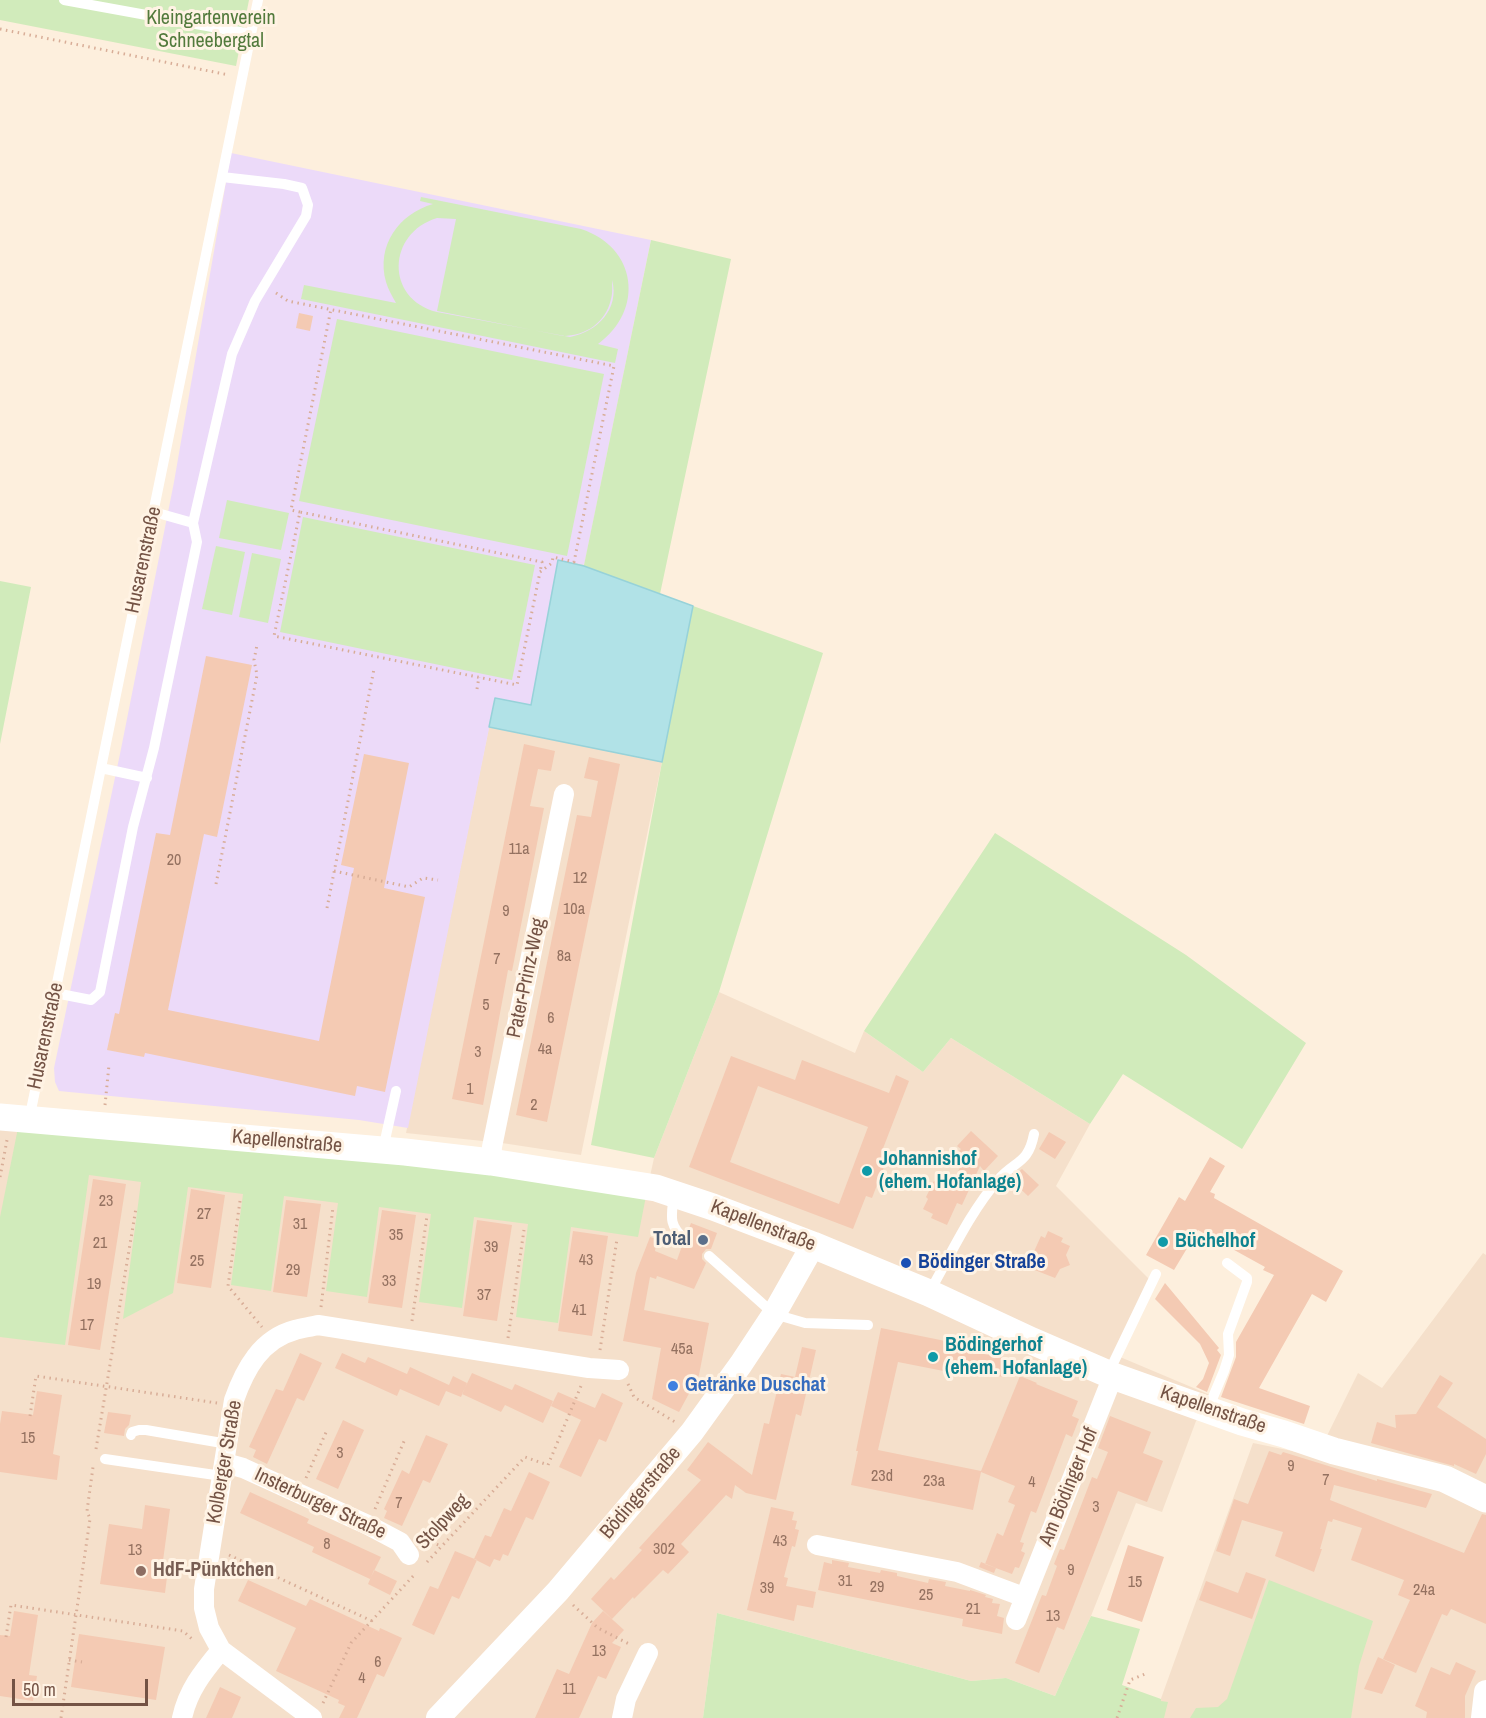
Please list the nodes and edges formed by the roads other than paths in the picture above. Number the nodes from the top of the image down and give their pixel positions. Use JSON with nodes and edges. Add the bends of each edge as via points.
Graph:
{"nodes":[{"id":1,"x":64,"y":0,"type":"edge"},
{"id":2,"x":258,"y":0,"type":"edge"},
{"id":3,"x":251,"y":34,"type":"junction"},
{"id":4,"x":222,"y":177,"type":"junction"},
{"id":5,"x":154,"y":512,"type":"junction"},
{"id":6,"x":194,"y":523,"type":"junction"},
{"id":7,"x":101,"y":768,"type":"junction"},
{"id":8,"x":147,"y":778,"type":"junction"},
{"id":9,"x":564,"y":794,"type":"dead end"},
{"id":10,"x":55,"y":993,"type":"junction"},
{"id":11,"x":396,"y":1090,"type":"dead end"},
{"id":12,"x":13,"y":1118,"type":"edge"},
{"id":13,"x":1034,"y":1134,"type":"dead end"},
{"id":14,"x":382,"y":1150,"type":"junction"},
{"id":15,"x":491,"y":1162,"type":"junction"},
{"id":16,"x":674,"y":1194,"type":"junction"},
{"id":17,"x":685,"y":1239,"type":"dead end"},
{"id":18,"x":813,"y":1245,"type":"junction"},
{"id":19,"x":709,"y":1256,"type":"dead end"},
{"id":20,"x":1227,"y":1263,"type":"dead end"},
{"id":21,"x":1156,"y":1274,"type":"dead end"},
{"id":22,"x":929,"y":1293,"type":"junction"},
{"id":23,"x":774,"y":1314,"type":"junction"},
{"id":24,"x":868,"y":1324,"type":"dead end"},
{"id":25,"x":619,"y":1370,"type":"road end"},
{"id":26,"x":1111,"y":1375,"type":"junction"},
{"id":27,"x":1208,"y":1410,"type":"junction"},
{"id":28,"x":131,"y":1435,"type":"dead end"},
{"id":29,"x":99,"y":1460,"type":"road end"},
{"id":30,"x":225,"y":1461,"type":"junction"},
{"id":31,"x":1486,"y":1499,"type":"edge"},
{"id":32,"x":817,"y":1545,"type":"dead end"},
{"id":33,"x":418,"y":1563,"type":"road end"},
{"id":34,"x":1024,"y":1597,"type":"junction"},
{"id":35,"x":1016,"y":1620,"type":"dead end"},
{"id":36,"x":221,"y":1650,"type":"junction"},
{"id":37,"x":648,"y":1653,"type":"road end"},
{"id":38,"x":1486,"y":1692,"type":"edge"},
{"id":39,"x":317,"y":1713,"type":"edge"},
{"id":40,"x":182,"y":1718,"type":"edge"},
{"id":41,"x":438,"y":1718,"type":"edge"},
{"id":42,"x":622,"y":1718,"type":"edge"},
{"id":43,"x":1483,"y":1718,"type":"edge"}],
"edges":[{"from":1,"to":3,"type":"lane"},
{"from":2,"to":3,"type":"lane","name":"Husarenstraße"},
{"from":3,"to":4,"type":"lane","name":"Husarenstraße"},
{"from":4,"to":5,"type":"lane","name":"Husarenstraße"},
{"from":4,"to":6,"type":"lane","via":[[302,188],[308,205],[306,216],[255,301],[232,354]]},
{"from":5,"to":6,"type":"lane"},
{"from":5,"to":7,"type":"lane","name":"Husarenstraße"},
{"from":6,"to":8,"type":"lane","via":[[197,542]]},
{"from":7,"to":8,"type":"lane"},
{"from":7,"to":10,"type":"lane","name":"Husarenstraße"},
{"from":8,"to":10,"type":"lane","via":[[133,827],[100,992],[91,1000]]},
{"from":9,"to":15,"type":"street","name":"Pater-Prinz-Weg"},
{"from":10,"to":12,"type":"lane","name":"Husarenstraße"},
{"from":11,"to":14,"type":"lane"},
{"from":12,"to":14,"type":"main road","name":"Kapellenstraße"},
{"from":13,"to":22,"type":"lane","via":[[1030,1150],[998,1179],[975,1213]]},
{"from":14,"to":15,"type":"main road","name":"Kapellenstraße"},
{"from":15,"to":16,"type":"main road","name":"Kapellenstraße","via":[[633,1183]]},
{"from":16,"to":17,"type":"lane","via":[[674,1230]]},
{"from":16,"to":18,"type":"main road","name":"Kapellenstraße"},
{"from":18,"to":22,"type":"main road","name":"Kapellenstraße"},
{"from":18,"to":23,"type":"street","name":"Bödingerstraße"},
{"from":19,"to":23,"type":"lane"},
{"from":20,"to":27,"type":"lane","via":[[1247,1282],[1228,1334],[1229,1355]]},
{"from":21,"to":26,"type":"lane"},
{"from":22,"to":26,"type":"main road","name":"Kapellenstraße"},
{"from":23,"to":24,"type":"lane","via":[[805,1323]]},
{"from":23,"to":41,"type":"street","name":"Bödingerstraße","via":[[692,1432],[558,1591]]},
{"from":25,"to":30,"type":"street","name":"Kolberger Straße","via":[[318,1325],[292,1330],[254,1358],[242,1378],[233,1406]]},
{"from":26,"to":27,"type":"main road","name":"Kapellenstraße"},
{"from":26,"to":34,"type":"street","name":"Am Bödinger Hof"},
{"from":27,"to":31,"type":"main road","name":"Kapellenstraße","via":[[1334,1451],[1445,1479]]},
{"from":28,"to":30,"type":"lane","via":[[135,1430],[146,1430]]},
{"from":29,"to":30,"type":"lane"},
{"from":30,"to":33,"type":"street","name":"Insterburger Straße","via":[[368,1525],[400,1542]]},
{"from":30,"to":36,"type":"street","name":"Kolberger Straße","via":[[204,1588],[209,1628]]},
{"from":32,"to":34,"type":"street","via":[[957,1572]]},
{"from":34,"to":35,"type":"street","name":"Am Bödinger Hof"},
{"from":36,"to":39,"type":"street","name":"Kolberger Straße"},
{"from":36,"to":40,"type":"street","via":[[186,1700]]},
{"from":37,"to":42,"type":"street","via":[[626,1699]]},
{"from":38,"to":43,"type":"street"}]}
